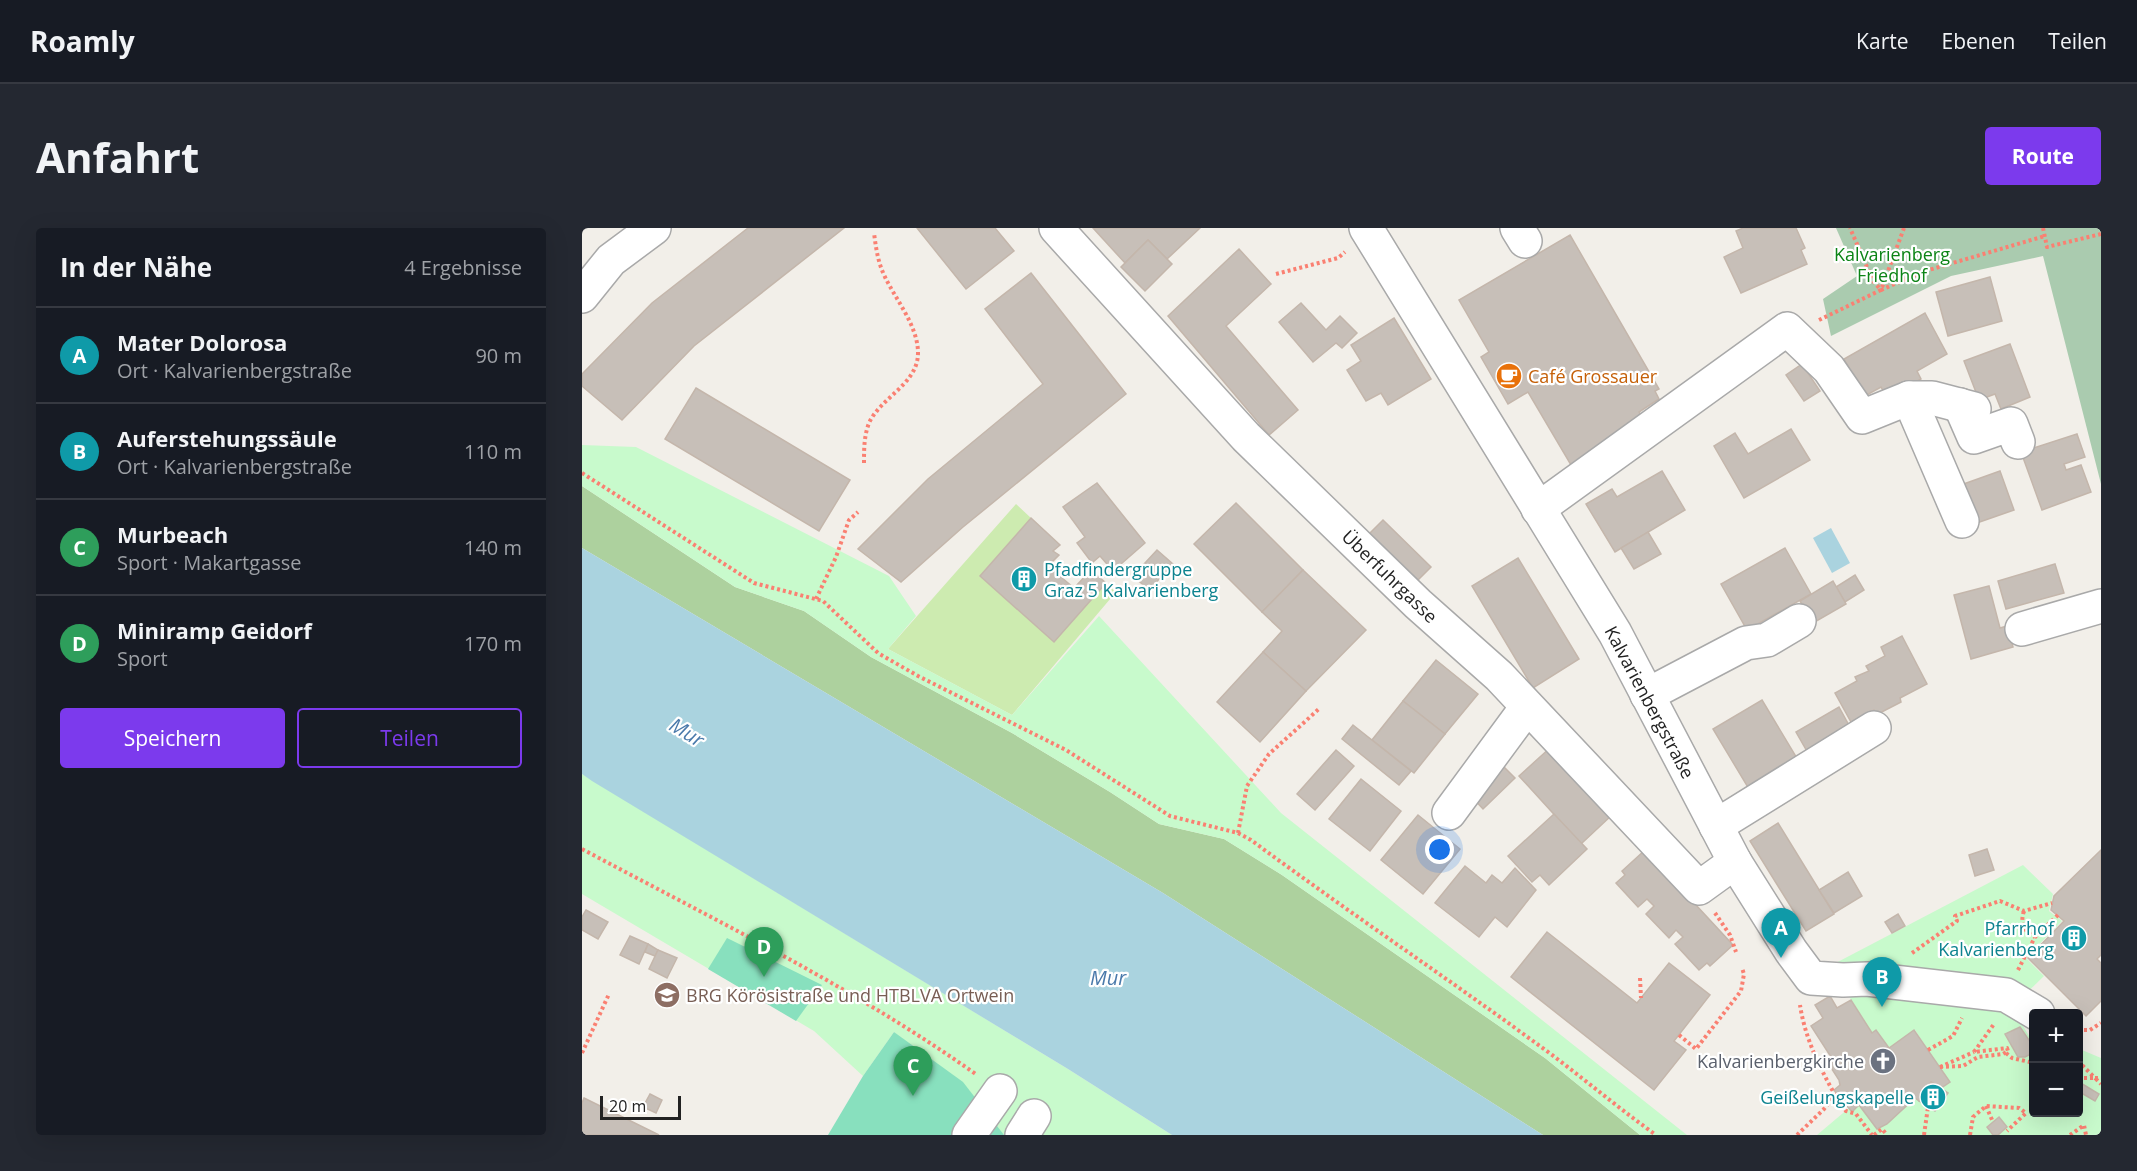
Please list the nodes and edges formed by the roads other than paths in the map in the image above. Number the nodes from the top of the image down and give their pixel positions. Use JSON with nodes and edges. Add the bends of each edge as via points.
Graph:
{"nodes":[{"id":1,"x":654,"y":228,"type":"edge"},
{"id":2,"x":1056,"y":228,"type":"edge"},
{"id":3,"x":1368,"y":231,"type":"edge"},
{"id":4,"x":582,"y":296,"type":"edge"},
{"id":5,"x":1909,"y":398,"type":"junction"},
{"id":6,"x":2018,"y":442,"type":"dead end"},
{"id":7,"x":1538,"y":508,"type":"junction"},
{"id":8,"x":1962,"y":521,"type":"dead end"},
{"id":9,"x":2101,"y":606,"type":"edge"},
{"id":10,"x":1799,"y":621,"type":"dead end"},
{"id":11,"x":2022,"y":629,"type":"dead end"},
{"id":12,"x":1647,"y":695,"type":"junction"},
{"id":13,"x":1527,"y":707,"type":"junction"},
{"id":14,"x":1874,"y":728,"type":"dead end"},
{"id":15,"x":1449,"y":813,"type":"dead end"},
{"id":16,"x":1716,"y":826,"type":"junction"},
{"id":17,"x":1735,"y":862,"type":"junction"},
{"id":18,"x":2030,"y":1009,"type":"edge"},
{"id":19,"x":1000,"y":1091,"type":"road end"},
{"id":20,"x":969,"y":1135,"type":"edge"}],
"edges":[{"from":1,"to":4,"type":"street","via":[[611,260]]},
{"from":2,"to":13,"type":"street","name":"Überfuhrgasse","via":[[1246,437]]},
{"from":3,"to":7,"type":"street","name":"Kalvarienbergstraße"},
{"from":5,"to":6,"type":"street","via":[[1932,398],[1967,407],[1974,437],[2011,424]]},
{"from":5,"to":7,"type":"street","via":[[1862,417],[1829,369],[1787,329]]},
{"from":5,"to":8,"type":"street"},
{"from":7,"to":12,"type":"street","name":"Kalvarienbergstraße","via":[[1615,633]]},
{"from":9,"to":11,"type":"street"},
{"from":10,"to":12,"type":"street","via":[[1767,640],[1746,643]]},
{"from":12,"to":16,"type":"street","name":"Kalvarienbergstraße"},
{"from":13,"to":15,"type":"street"},
{"from":13,"to":17,"type":"street","name":"Überfuhrgasse","via":[[1699,888]]},
{"from":14,"to":16,"type":"street"},
{"from":16,"to":17,"type":"street","name":"Kalvarienbergstraße"},
{"from":17,"to":18,"type":"street","name":"Kalvarienbergstraße","via":[[1811,978],[2006,995]]},
{"from":19,"to":20,"type":"street"}]}
